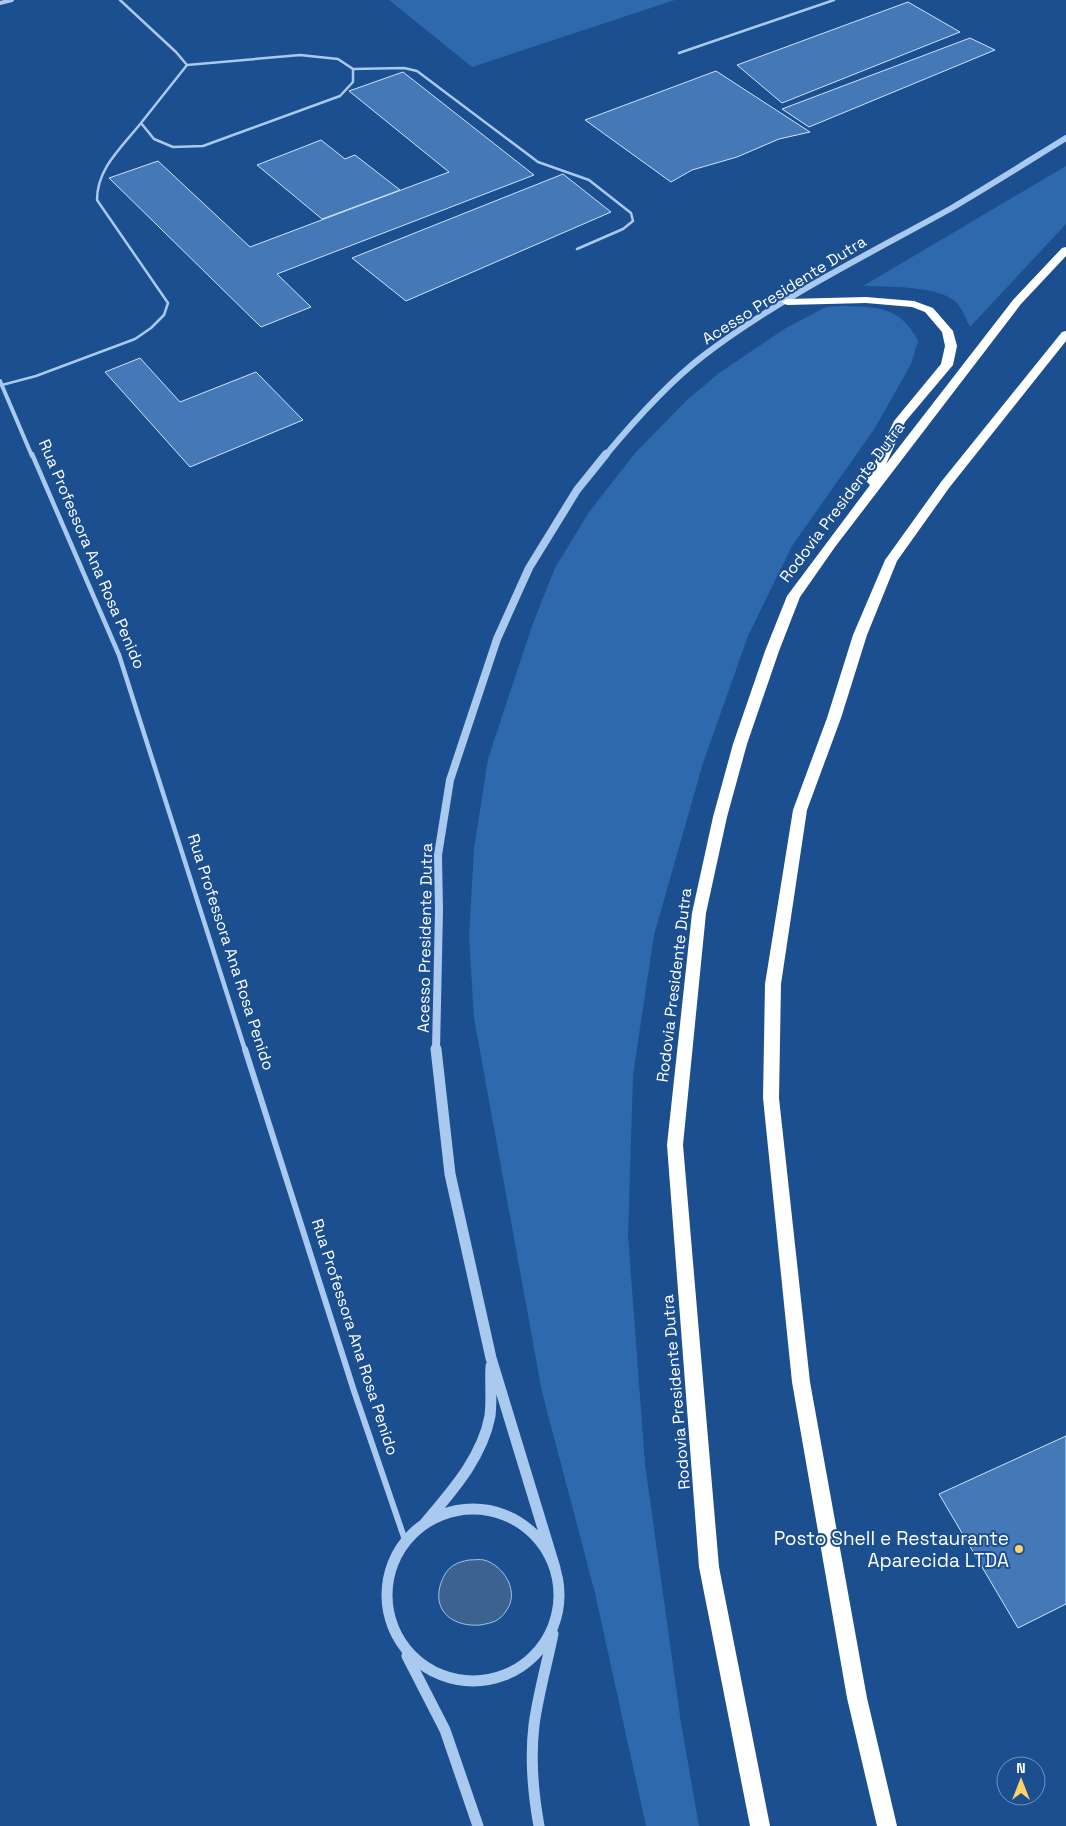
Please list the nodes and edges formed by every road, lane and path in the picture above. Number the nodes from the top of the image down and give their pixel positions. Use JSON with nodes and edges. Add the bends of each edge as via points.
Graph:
{"nodes":[{"id":1,"x":12,"y":0,"type":"edge"},
{"id":2,"x":120,"y":0,"type":"edge"},
{"id":3,"x":834,"y":0,"type":"edge"},
{"id":4,"x":0,"y":4,"type":"edge"},
{"id":5,"x":679,"y":54,"type":"dead end"},
{"id":6,"x":187,"y":65,"type":"junction"},
{"id":7,"x":354,"y":69,"type":"junction"},
{"id":8,"x":140,"y":122,"type":"junction"},
{"id":9,"x":1066,"y":138,"type":"edge"},
{"id":10,"x":577,"y":249,"type":"dead end"},
{"id":11,"x":1066,"y":250,"type":"edge"},
{"id":12,"x":787,"y":302,"type":"junction"},
{"id":13,"x":1066,"y":334,"type":"edge"},
{"id":14,"x":1,"y":383,"type":"edge"},
{"id":15,"x":862,"y":504,"type":"junction"},
{"id":16,"x":491,"y":1358,"type":"junction"},
{"id":17,"x":421,"y":1527,"type":"junction"},
{"id":18,"x":406,"y":1542,"type":"junction"},
{"id":19,"x":555,"y":1568,"type":"junction"},
{"id":20,"x":557,"y":1614,"type":"junction"},
{"id":21,"x":400,"y":1642,"type":"junction"},
{"id":22,"x":478,"y":1826,"type":"edge"},
{"id":23,"x":539,"y":1826,"type":"edge"},
{"id":24,"x":760,"y":1826,"type":"edge"},
{"id":25,"x":888,"y":1826,"type":"edge"}],
"edges":[{"from":1,"to":4,"type":"street"},
{"from":2,"to":6,"type":"lane"},
{"from":3,"to":5,"type":"lane"},
{"from":6,"to":7,"type":"lane","via":[[300,55],[338,59]]},
{"from":6,"to":8,"type":"lane"},
{"from":7,"to":8,"type":"lane","via":[[353,82],[340,96],[203,146],[173,147],[154,140]]},
{"from":7,"to":10,"type":"lane","via":[[404,68],[417,71],[538,162],[589,180],[631,213],[633,220],[623,229]]},
{"from":8,"to":14,"type":"lane","via":[[102,172],[96,189],[97,200],[168,302],[164,315],[135,339],[36,376]]},
{"from":9,"to":12,"type":"street","name":"Acesso Presidente Dutra"},
{"from":11,"to":15,"type":"highway","name":"Rodovia Presidente Dutra","via":[[1017,302]]},
{"from":12,"to":15,"type":"highway","via":[[866,300],[914,304],[929,310],[947,331],[951,346],[948,365],[900,421]]},
{"from":12,"to":16,"type":"street","name":"Acesso Presidente Dutra","via":[[702,357],[652,404],[577,490],[528,568],[501,630],[450,780],[438,855],[436,1056],[450,1174]]},
{"from":13,"to":25,"type":"highway","via":[[945,485],[891,560],[860,635],[800,810],[773,984],[771,1098],[802,1382],[857,1698]]},
{"from":14,"to":18,"type":"street","name":"Rua Professora Ana Rosa Penido","via":[[120,655],[354,1391]]},
{"from":15,"to":24,"type":"highway","name":"Rodovia Presidente Dutra","via":[[794,596],[740,744],[699,913],[675,1145],[708,1567]]},
{"from":16,"to":17,"type":"street","via":[[489,1422],[481,1442],[462,1480]]},
{"from":16,"to":19,"type":"street"},
{"from":17,"to":18,"type":"street"},
{"from":17,"to":19,"type":"street","via":[[450,1512],[483,1508],[506,1515],[539,1538]]},
{"from":18,"to":21,"type":"street","via":[[390,1574],[389,1610]]},
{"from":19,"to":20,"type":"street"},
{"from":20,"to":21,"type":"street","via":[[546,1640],[526,1663],[501,1678],[473,1682],[444,1678],[419,1664]]},
{"from":20,"to":23,"type":"street","via":[[534,1724],[532,1768]]},
{"from":21,"to":22,"type":"street","via":[[445,1730]]}]}
